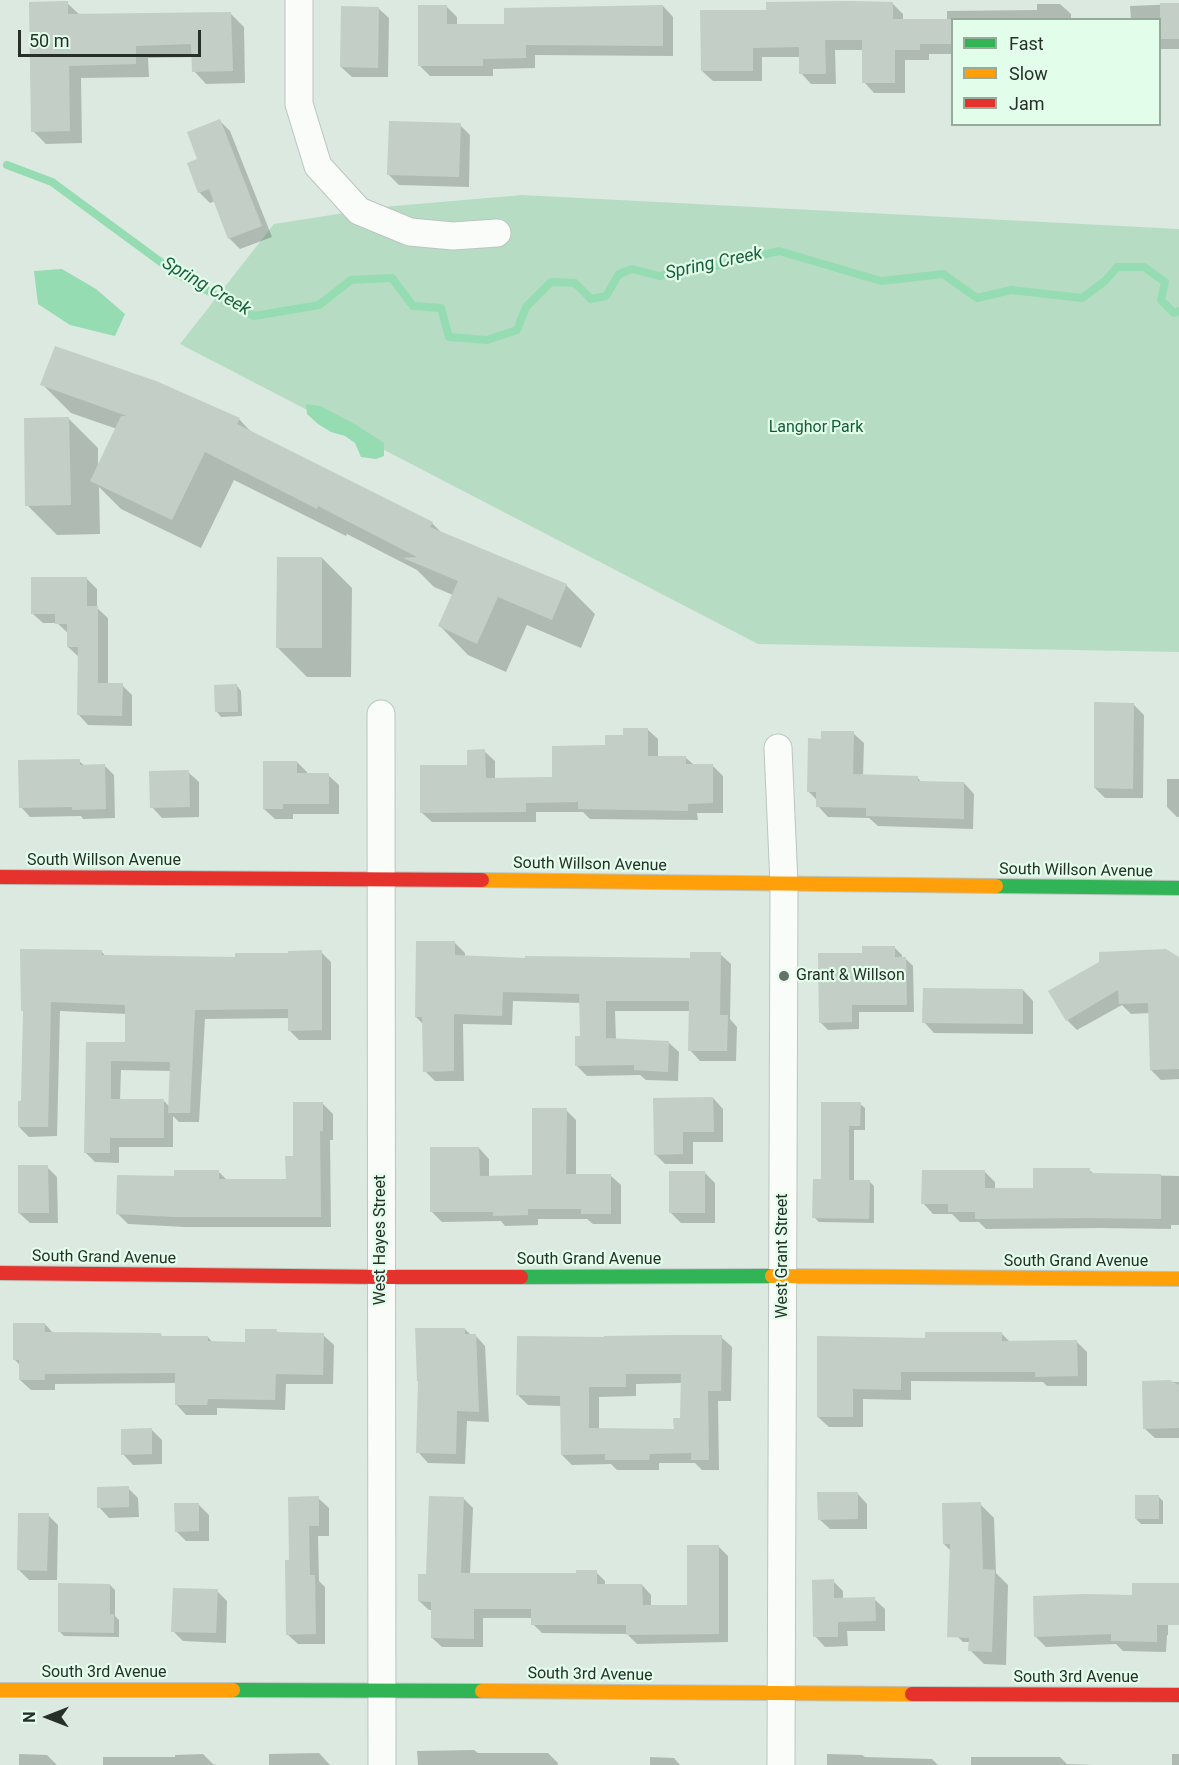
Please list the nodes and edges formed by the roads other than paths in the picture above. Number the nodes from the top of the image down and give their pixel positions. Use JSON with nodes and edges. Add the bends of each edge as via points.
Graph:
{"nodes":[{"id":1,"x":299,"y":0,"type":"edge"},
{"id":2,"x":497,"y":233,"type":"dead end"},
{"id":3,"x":381,"y":714,"type":"dead end"},
{"id":4,"x":778,"y":748,"type":"dead end"},
{"id":5,"x":0,"y":877,"type":"edge"},
{"id":6,"x":381,"y":879,"type":"junction"},
{"id":7,"x":784,"y":884,"type":"junction"},
{"id":8,"x":1179,"y":888,"type":"edge"},
{"id":9,"x":0,"y":1273,"type":"edge"},
{"id":10,"x":783,"y":1276,"type":"junction"},
{"id":11,"x":381,"y":1277,"type":"junction"},
{"id":12,"x":1179,"y":1279,"type":"edge"},
{"id":13,"x":382,"y":1689,"type":"junction"},
{"id":14,"x":0,"y":1690,"type":"edge"},
{"id":15,"x":781,"y":1694,"type":"junction"},
{"id":16,"x":1179,"y":1695,"type":"edge"},
{"id":17,"x":382,"y":1765,"type":"edge"},
{"id":18,"x":781,"y":1765,"type":"edge"}],
"edges":[{"from":1,"to":2,"type":"street","via":[[299,104],[318,166],[359,211],[410,232],[453,236]]},
{"from":3,"to":6,"type":"street","name":"West Hayes Street"},
{"from":4,"to":7,"type":"street","name":"West Grant Street"},
{"from":5,"to":6,"type":"street","name":"South Willson Avenue"},
{"from":6,"to":7,"type":"street","name":"South Willson Avenue"},
{"from":6,"to":11,"type":"street","name":"West Hayes Street"},
{"from":7,"to":8,"type":"street","name":"South Willson Avenue"},
{"from":7,"to":10,"type":"street","name":"West Grant Street"},
{"from":9,"to":11,"type":"street","name":"South Grand Avenue"},
{"from":10,"to":11,"type":"street","name":"South Grand Avenue"},
{"from":10,"to":12,"type":"street","name":"South Grand Avenue"},
{"from":10,"to":15,"type":"street","name":"West Grant Street"},
{"from":11,"to":13,"type":"street","name":"West Hayes Street"},
{"from":13,"to":14,"type":"street","name":"South 3rd Avenue"},
{"from":13,"to":15,"type":"street","name":"South 3rd Avenue"},
{"from":13,"to":17,"type":"street","name":"West Hayes Street"},
{"from":15,"to":16,"type":"street","name":"South 3rd Avenue"},
{"from":15,"to":18,"type":"street","name":"West Grant Street"}]}
